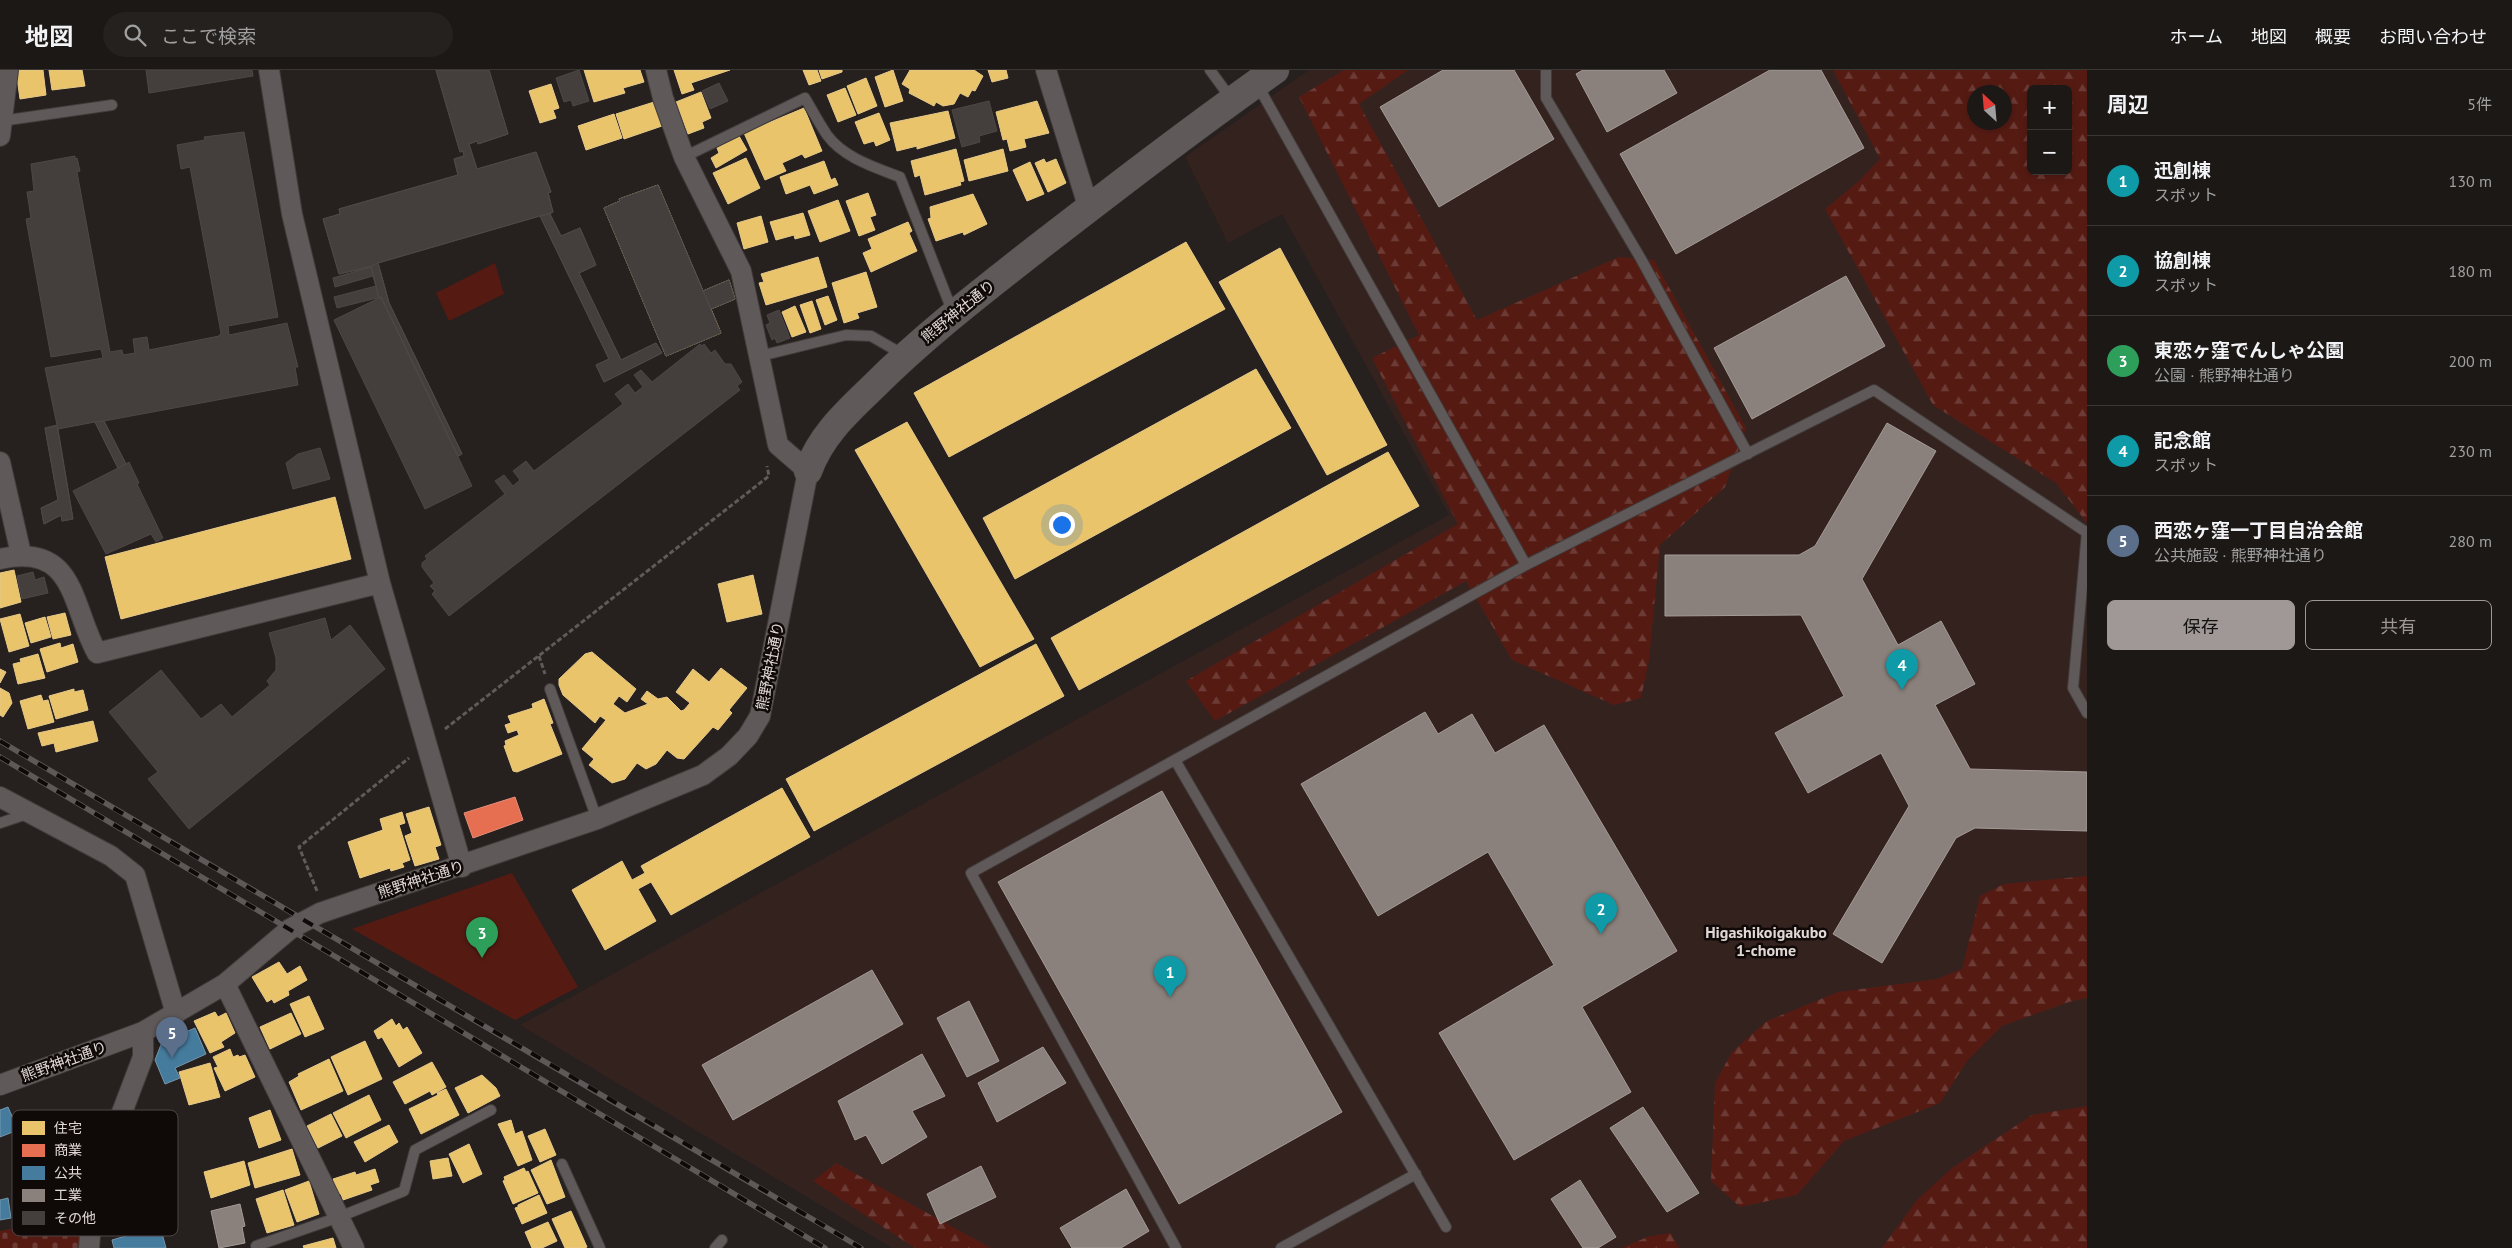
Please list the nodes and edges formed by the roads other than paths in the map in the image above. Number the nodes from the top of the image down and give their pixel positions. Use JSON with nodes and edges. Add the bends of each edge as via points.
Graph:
{"nodes":[{"id":1,"x":8,"y":70,"type":"edge"},
{"id":2,"x":269,"y":70,"type":"edge"},
{"id":3,"x":656,"y":70,"type":"edge"},
{"id":4,"x":1046,"y":70,"type":"edge"},
{"id":5,"x":1210,"y":70,"type":"edge"},
{"id":6,"x":1546,"y":70,"type":"edge"},
{"id":7,"x":1266,"y":77,"type":"edge"},
{"id":8,"x":1233,"y":101,"type":"junction"},
{"id":9,"x":112,"y":105,"type":"dead end"},
{"id":10,"x":1,"y":119,"type":"edge"},
{"id":11,"x":684,"y":157,"type":"junction"},
{"id":12,"x":1089,"y":209,"type":"junction"},
{"id":13,"x":953,"y":314,"type":"junction"},
{"id":14,"x":760,"y":356,"type":"junction"},
{"id":15,"x":904,"y":356,"type":"junction"},
{"id":16,"x":1748,"y":454,"type":"junction"},
{"id":17,"x":0,"y":462,"type":"edge"},
{"id":18,"x":808,"y":472,"type":"junction"},
{"id":19,"x":2086,"y":532,"type":"edge"},
{"id":20,"x":21,"y":554,"type":"junction"},
{"id":21,"x":0,"y":559,"type":"edge"},
{"id":22,"x":1526,"y":565,"type":"junction"},
{"id":23,"x":380,"y":583,"type":"junction"},
{"id":24,"x":550,"y":689,"type":"dead end"},
{"id":25,"x":2087,"y":713,"type":"edge"},
{"id":26,"x":1175,"y":760,"type":"junction"},
{"id":27,"x":0,"y":797,"type":"edge"},
{"id":28,"x":31,"y":812,"type":"junction"},
{"id":29,"x":597,"y":819,"type":"junction"},
{"id":30,"x":0,"y":823,"type":"edge"},
{"id":31,"x":462,"y":867,"type":"junction"},
{"id":32,"x":225,"y":984,"type":"junction"},
{"id":33,"x":176,"y":1014,"type":"junction"},
{"id":34,"x":143,"y":1032,"type":"junction"},
{"id":35,"x":0,"y":1085,"type":"edge"},
{"id":36,"x":123,"y":1110,"type":"edge"},
{"id":37,"x":491,"y":1110,"type":"dead end"},
{"id":38,"x":562,"y":1164,"type":"dead end"},
{"id":39,"x":1416,"y":1174,"type":"junction"},
{"id":40,"x":339,"y":1217,"type":"junction"},
{"id":41,"x":1446,"y":1227,"type":"dead end"},
{"id":42,"x":257,"y":1248,"type":"edge"},
{"id":43,"x":354,"y":1248,"type":"edge"},
{"id":44,"x":600,"y":1248,"type":"edge"},
{"id":45,"x":1176,"y":1248,"type":"edge"},
{"id":46,"x":1281,"y":1248,"type":"edge"}],
"edges":[{"from":1,"to":10,"type":"street"},
{"from":2,"to":23,"type":"street","via":[[292,214]]},
{"from":3,"to":11,"type":"street"},
{"from":4,"to":12,"type":"street"},
{"from":5,"to":8,"type":"lane"},
{"from":6,"to":16,"type":"lane","via":[[1546,98],[1641,259]]},
{"from":7,"to":8,"type":"main road","name":"熊野神社通り"},
{"from":7,"to":22,"type":"lane"},
{"from":8,"to":12,"type":"main road","name":"熊野神社通り"},
{"from":9,"to":10,"type":"lane"},
{"from":11,"to":13,"type":"lane","via":[[804,98],[835,142],[863,163],[900,177]]},
{"from":11,"to":14,"type":"street","via":[[741,271]]},
{"from":12,"to":13,"type":"main road","name":"熊野神社通り"},
{"from":13,"to":15,"type":"main road","name":"熊野神社通り"},
{"from":14,"to":15,"type":"lane","via":[[846,335],[871,336]]},
{"from":14,"to":18,"type":"street","via":[[778,445]]},
{"from":15,"to":18,"type":"main road","name":"熊野神社通り","via":[[833,426],[815,452]]},
{"from":16,"to":19,"type":"lane","via":[[1874,390]]},
{"from":16,"to":22,"type":"lane"},
{"from":17,"to":20,"type":"street"},
{"from":18,"to":29,"type":"street","name":"熊野神社通り","via":[[760,716],[748,736],[729,756],[702,775]]},
{"from":19,"to":25,"type":"lane","via":[[2073,688]]},
{"from":20,"to":21,"type":"street"},
{"from":20,"to":23,"type":"street","via":[[60,570],[76,596],[97,653]]},
{"from":22,"to":26,"type":"lane"},
{"from":23,"to":31,"type":"street"},
{"from":24,"to":29,"type":"lane"},
{"from":26,"to":39,"type":"lane"},
{"from":26,"to":45,"type":"lane","via":[[971,873]]},
{"from":27,"to":28,"type":"street"},
{"from":28,"to":30,"type":"lane"},
{"from":28,"to":33,"type":"street","via":[[111,856],[135,875]]},
{"from":29,"to":31,"type":"street","name":"熊野神社通り"},
{"from":31,"to":32,"type":"street","name":"熊野神社通り","via":[[331,909],[290,929]]},
{"from":32,"to":33,"type":"street","name":"熊野神社通り"},
{"from":32,"to":40,"type":"street"},
{"from":33,"to":34,"type":"street","name":"熊野神社通り"},
{"from":34,"to":35,"type":"street","name":"熊野神社通り"},
{"from":34,"to":36,"type":"street","via":[[143,1057]]},
{"from":37,"to":40,"type":"lane","via":[[415,1150],[404,1191]]},
{"from":38,"to":44,"type":"lane"},
{"from":39,"to":41,"type":"lane"},
{"from":39,"to":46,"type":"lane"},
{"from":40,"to":42,"type":"lane"},
{"from":40,"to":43,"type":"street"}]}
